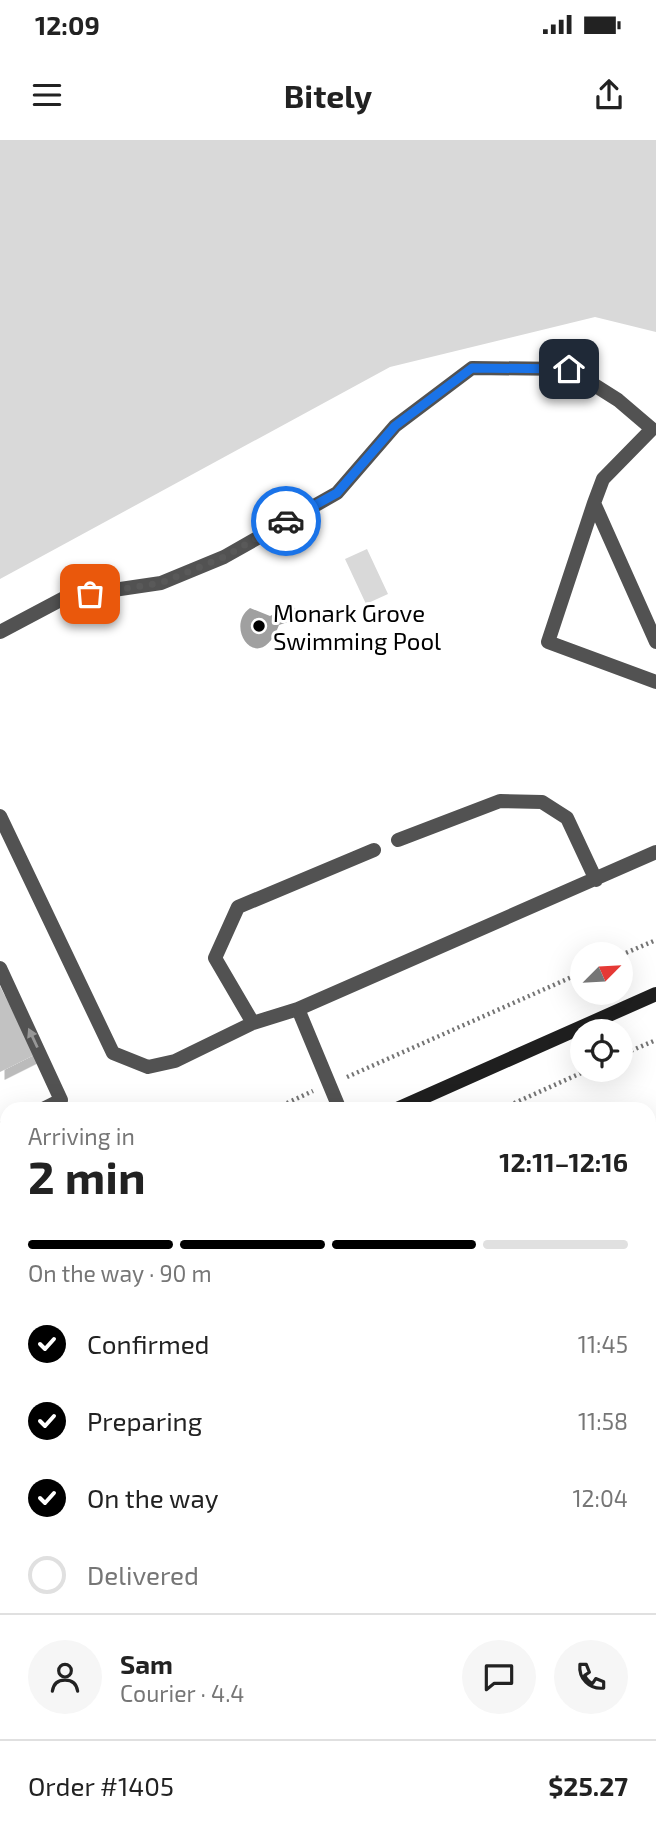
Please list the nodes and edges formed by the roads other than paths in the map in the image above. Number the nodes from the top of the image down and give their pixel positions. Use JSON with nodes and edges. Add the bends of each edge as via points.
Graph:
{"nodes":[{"id":1,"x":655,"y":432,"type":"edge"},
{"id":2,"x":594,"y":503,"type":"junction"},
{"id":3,"x":0,"y":632,"type":"edge"},
{"id":4,"x":656,"y":642,"type":"edge"},
{"id":5,"x":656,"y":682,"type":"edge"},
{"id":6,"x":0,"y":816,"type":"edge"},
{"id":7,"x":398,"y":840,"type":"dead end"},
{"id":8,"x":374,"y":850,"type":"dead end"},
{"id":9,"x":656,"y":852,"type":"edge"},
{"id":10,"x":596,"y":880,"type":"junction"},
{"id":11,"x":0,"y":968,"type":"edge"},
{"id":12,"x":656,"y":994,"type":"edge"},
{"id":13,"x":298,"y":1009,"type":"junction"},
{"id":14,"x":253,"y":1023,"type":"junction"},
{"id":15,"x":57,"y":1102,"type":"edge"},
{"id":16,"x":337,"y":1102,"type":"edge"},
{"id":17,"x":413,"y":1102,"type":"edge"}],
"edges":[{"from":1,"to":2,"type":"street","via":[[603,480]]},
{"from":1,"to":3,"type":"street","via":[[618,400],[569,369],[472,368],[395,426],[337,493],[224,557],[161,583],[66,597]]},
{"from":2,"to":4,"type":"street"},
{"from":2,"to":5,"type":"street","via":[[548,642]]},
{"from":6,"to":14,"type":"street","via":[[113,1053],[148,1067],[174,1061]]},
{"from":7,"to":10,"type":"street","via":[[500,801],[542,803],[568,818]]},
{"from":8,"to":14,"type":"street","via":[[238,907],[215,958]]},
{"from":9,"to":10,"type":"street"},
{"from":10,"to":13,"type":"street"},
{"from":15,"to":11,"type":"street","one_way":true,"via":[[61,1100]]},
{"from":12,"to":17,"type":"main road"},
{"from":13,"to":14,"type":"street"},
{"from":13,"to":16,"type":"street"}]}
